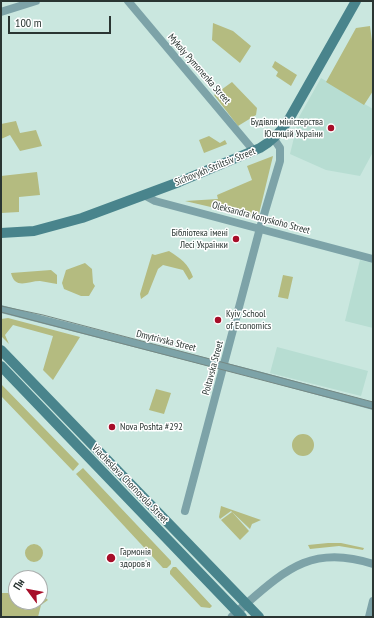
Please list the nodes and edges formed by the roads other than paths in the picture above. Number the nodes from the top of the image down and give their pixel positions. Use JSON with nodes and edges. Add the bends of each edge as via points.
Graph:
{"nodes":[{"id":1,"x":36,"y":1,"type":"edge"},
{"id":2,"x":128,"y":1,"type":"edge"},
{"id":3,"x":356,"y":1,"type":"edge"},
{"id":4,"x":1,"y":12,"type":"edge"},
{"id":5,"x":274,"y":139,"type":"junction"},
{"id":6,"x":254,"y":151,"type":"junction"},
{"id":7,"x":144,"y":195,"type":"junction"},
{"id":8,"x":260,"y":228,"type":"junction"},
{"id":9,"x":1,"y":233,"type":"edge"},
{"id":10,"x":373,"y":259,"type":"edge"},
{"id":11,"x":1,"y":309,"type":"edge"},
{"id":12,"x":1,"y":350,"type":"edge"},
{"id":13,"x":1,"y":366,"type":"edge"},
{"id":14,"x":224,"y":366,"type":"junction"},
{"id":15,"x":373,"y":406,"type":"edge"},
{"id":16,"x":185,"y":512,"type":"dead end"},
{"id":17,"x":373,"y":564,"type":"edge"},
{"id":18,"x":373,"y":601,"type":"edge"},
{"id":19,"x":246,"y":604,"type":"junction"},
{"id":20,"x":237,"y":616,"type":"edge"},
{"id":21,"x":259,"y":617,"type":"edge"},
{"id":22,"x":369,"y":617,"type":"edge"}],
"edges":[{"from":1,"to":4,"type":"street"},
{"from":2,"to":6,"type":"street","name":"Mykoly Pymonenka Street"},
{"from":3,"to":5,"type":"main road","name":"Sichovykh Striltsiv Street","via":[[288,121]]},
{"from":5,"to":6,"type":"main road","name":"Sichovykh Striltsiv Street"},
{"from":5,"to":8,"type":"street","name":"Poltavska Street","via":[[280,148],[280,161]]},
{"from":6,"to":7,"type":"main road","name":"Sichovykh Striltsiv Street"},
{"from":7,"to":8,"type":"street","name":"Oleksandra Konyskoho Street","via":[[155,201]]},
{"from":7,"to":9,"type":"main road","name":"Sichovykh Striltsiv Street","via":[[55,227]]},
{"from":8,"to":10,"type":"street","name":"Oleksandra Konyskoho Street"},
{"from":8,"to":14,"type":"street","name":"Poltavska Street"},
{"from":11,"to":14,"type":"street","name":"Dmytrivska Street"},
{"from":12,"to":19,"type":"main road","name":"Viacheslava Chornovola Street"},
{"from":13,"to":20,"type":"main road","name":"Viacheslava Chornovola Street"},
{"from":14,"to":15,"type":"street","name":"Dmytrivska Street"},
{"from":14,"to":16,"type":"street","name":"Poltavska Street"},
{"from":17,"to":19,"type":"street","via":[[334,556],[303,562],[279,575]]},
{"from":18,"to":22,"type":"street"},
{"from":19,"to":20,"type":"street"},
{"from":19,"to":21,"type":"main road","name":"Viacheslava Chornovola Street"}]}
